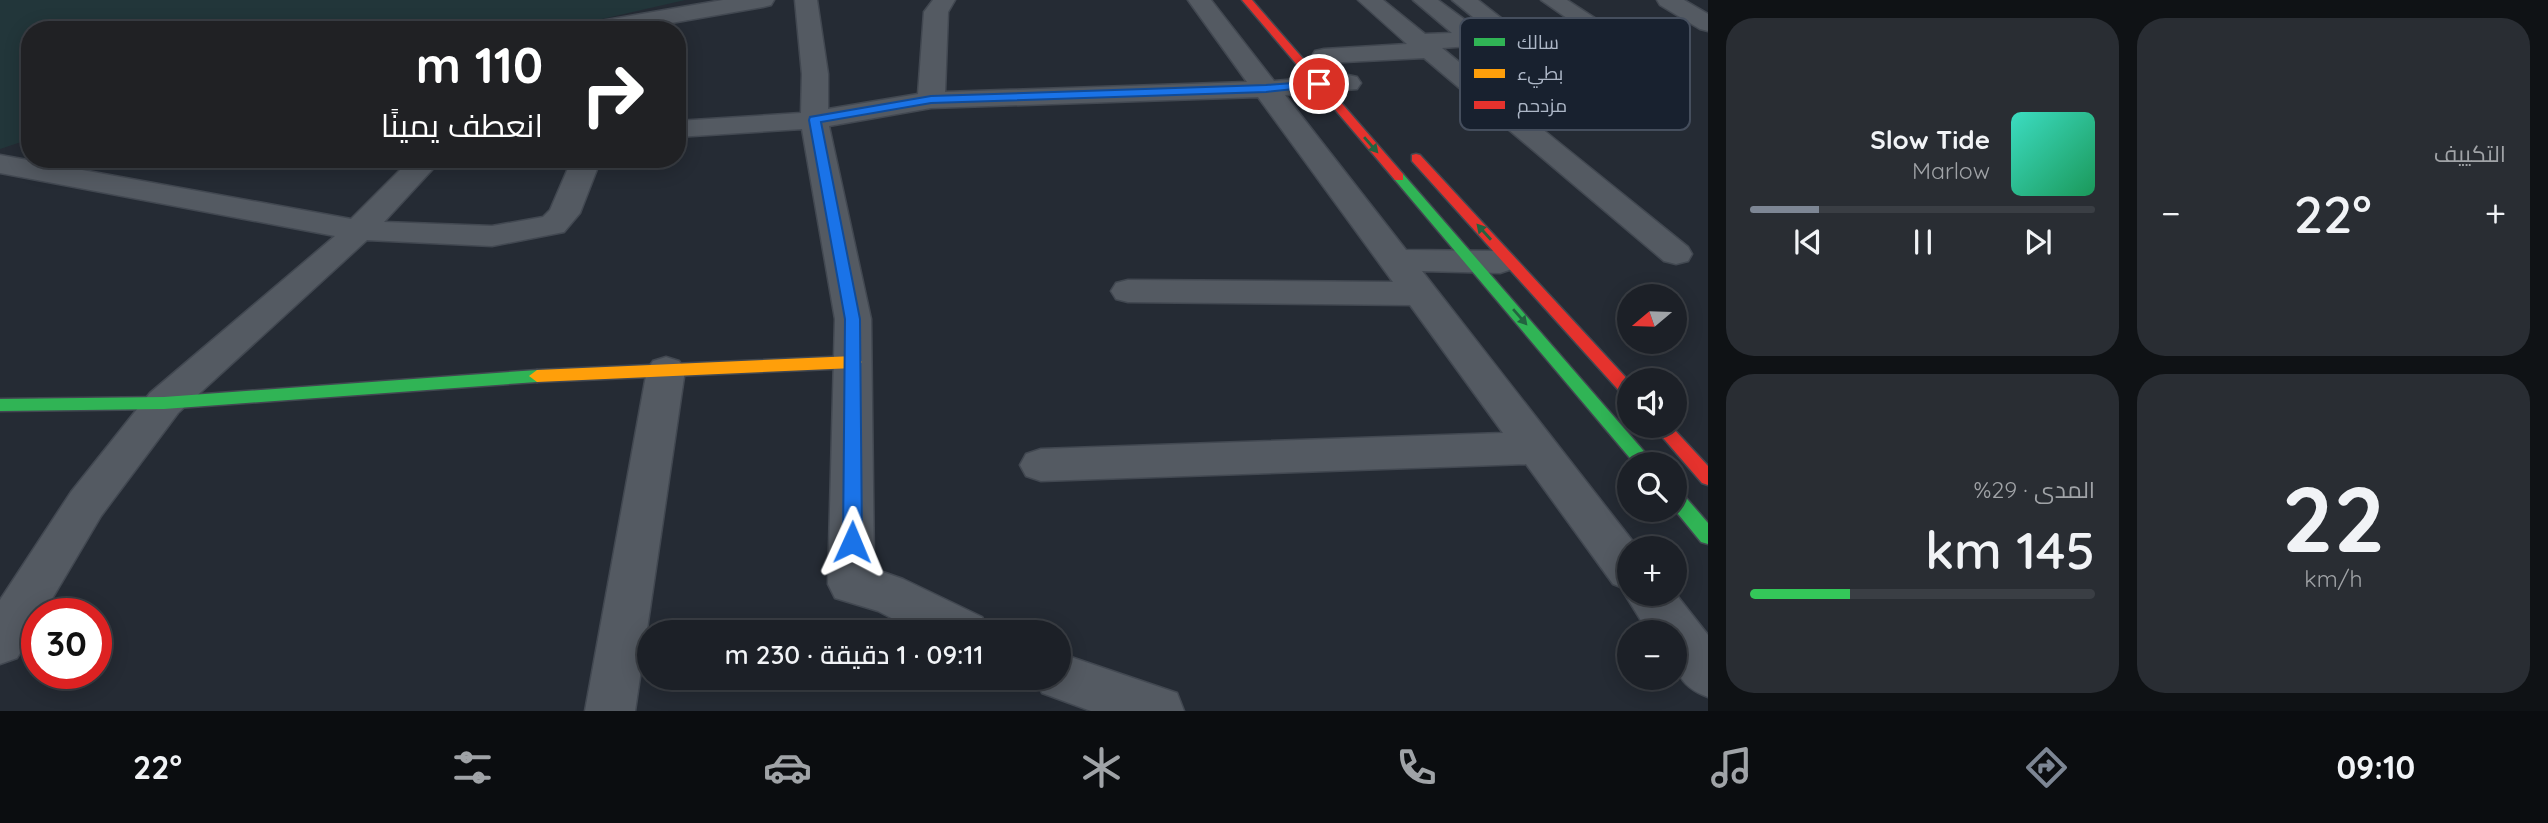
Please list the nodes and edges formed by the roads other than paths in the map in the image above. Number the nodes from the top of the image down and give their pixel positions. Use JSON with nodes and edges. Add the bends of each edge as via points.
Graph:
{"nodes":[{"id":1,"x":763,"y":0,"type":"edge"},
{"id":2,"x":806,"y":0,"type":"edge"},
{"id":3,"x":944,"y":0,"type":"edge"},
{"id":4,"x":1199,"y":0,"type":"edge"},
{"id":5,"x":1247,"y":0,"type":"edge"},
{"id":6,"x":1369,"y":0,"type":"edge"},
{"id":7,"x":1424,"y":0,"type":"edge"},
{"id":8,"x":1463,"y":0,"type":"edge"},
{"id":9,"x":1552,"y":0,"type":"edge"},
{"id":10,"x":1668,"y":0,"type":"edge"},
{"id":11,"x":1488,"y":18,"type":"edge"},
{"id":12,"x":1579,"y":18,"type":"edge"},
{"id":13,"x":641,"y":21,"type":"edge"},
{"id":14,"x":1708,"y":23,"type":"edge"},
{"id":15,"x":1460,"y":27,"type":"edge"},
{"id":16,"x":1460,"y":40,"type":"edge"},
{"id":17,"x":1424,"y":46,"type":"junction"},
{"id":18,"x":1320,"y":52,"type":"joint"},
{"id":19,"x":1460,"y":76,"type":"edge"},
{"id":20,"x":1319,"y":84,"type":"junction"},
{"id":21,"x":1353,"y":88,"type":"joint"},
{"id":22,"x":1266,"y":89,"type":"junction"},
{"id":23,"x":931,"y":100,"type":"junction"},
{"id":24,"x":814,"y":120,"type":"junction"},
{"id":25,"x":686,"y":128,"type":"edge"},
{"id":26,"x":1526,"y":130,"type":"edge"},
{"id":27,"x":1403,"y":143,"type":"dead end"},
{"id":28,"x":21,"y":155,"type":"edge"},
{"id":29,"x":0,"y":163,"type":"edge"},
{"id":30,"x":21,"y":167,"type":"edge"},
{"id":31,"x":27,"y":168,"type":"edge"},
{"id":32,"x":419,"y":168,"type":"edge"},
{"id":33,"x":583,"y":168,"type":"edge"},
{"id":34,"x":356,"y":230,"type":"junction"},
{"id":35,"x":1676,"y":254,"type":"dead end"},
{"id":36,"x":1395,"y":260,"type":"junction"},
{"id":37,"x":1471,"y":261,"type":"junction"},
{"id":38,"x":1512,"y":262,"type":"junction"},
{"id":39,"x":1128,"y":291,"type":"dead end"},
{"id":40,"x":1420,"y":294,"type":"junction"},
{"id":41,"x":854,"y":362,"type":"junction"},
{"id":42,"x":666,"y":370,"type":"junction"},
{"id":43,"x":1617,"y":378,"type":"edge"},
{"id":44,"x":164,"y":403,"type":"junction"},
{"id":45,"x":0,"y":405,"type":"edge"},
{"id":46,"x":1672,"y":438,"type":"edge"},
{"id":47,"x":1538,"y":448,"type":"junction"},
{"id":48,"x":1636,"y":452,"type":"edge"},
{"id":49,"x":1041,"y":465,"type":"dead end"},
{"id":50,"x":1708,"y":478,"type":"edge"},
{"id":51,"x":1687,"y":511,"type":"edge"},
{"id":52,"x":1708,"y":536,"type":"edge"},
{"id":53,"x":1617,"y":554,"type":"edge"},
{"id":54,"x":1657,"y":606,"type":"edge"},
{"id":55,"x":941,"y":620,"type":"edge"},
{"id":56,"x":0,"y":642,"type":"edge"},
{"id":57,"x":1708,"y":674,"type":"edge"},
{"id":58,"x":1071,"y":680,"type":"edge"},
{"id":59,"x":610,"y":711,"type":"edge"},
{"id":60,"x":1159,"y":711,"type":"edge"}],
"edges":[{"from":1,"to":13,"type":"street"},
{"from":2,"to":24,"type":"street","via":[[815,74]]},
{"from":3,"to":23,"type":"street","via":[[936,12]]},
{"from":4,"to":22,"type":"street"},
{"from":5,"to":20,"type":"street"},
{"from":6,"to":17,"type":"street"},
{"from":7,"to":15,"type":"street"},
{"from":8,"to":11,"type":"street"},
{"from":9,"to":12,"type":"street"},
{"from":10,"to":14,"type":"street"},
{"from":16,"to":17,"type":"street"},
{"from":17,"to":18,"type":"street"},
{"from":17,"to":19,"type":"street"},
{"from":18,"to":21,"type":"street"},
{"from":20,"to":21,"type":"street"},
{"from":20,"to":22,"type":"street"},
{"from":20,"to":37,"type":"street","one_way":true},
{"from":22,"to":23,"type":"street"},
{"from":22,"to":36,"type":"street"},
{"from":23,"to":24,"type":"street"},
{"from":24,"to":25,"type":"street"},
{"from":24,"to":41,"type":"street","via":[[853,319]]},
{"from":26,"to":35,"type":"street"},
{"from":38,"to":27,"type":"street","one_way":true},
{"from":28,"to":29,"type":"street"},
{"from":29,"to":30,"type":"street"},
{"from":31,"to":34,"type":"street"},
{"from":32,"to":34,"type":"street"},
{"from":33,"to":34,"type":"street","via":[[564,213],[542,229],[492,236]]},
{"from":34,"to":44,"type":"street","via":[[334,255]]},
{"from":36,"to":37,"type":"street"},
{"from":36,"to":40,"type":"street"},
{"from":37,"to":38,"type":"street"},
{"from":37,"to":48,"type":"street","one_way":true},
{"from":38,"to":43,"type":"street"},
{"from":39,"to":40,"type":"street"},
{"from":40,"to":47,"type":"street"},
{"from":41,"to":42,"type":"street"},
{"from":41,"to":55,"type":"street","via":[[851,584],[887,593]]},
{"from":42,"to":44,"type":"street"},
{"from":42,"to":59,"type":"street"},
{"from":44,"to":45,"type":"street"},
{"from":44,"to":56,"type":"street","via":[[86,505]]},
{"from":46,"to":50,"type":"street"},
{"from":47,"to":49,"type":"street"},
{"from":47,"to":53,"type":"street"},
{"from":51,"to":52,"type":"street"},
{"from":54,"to":57,"type":"street"},
{"from":58,"to":60,"type":"street"}]}
